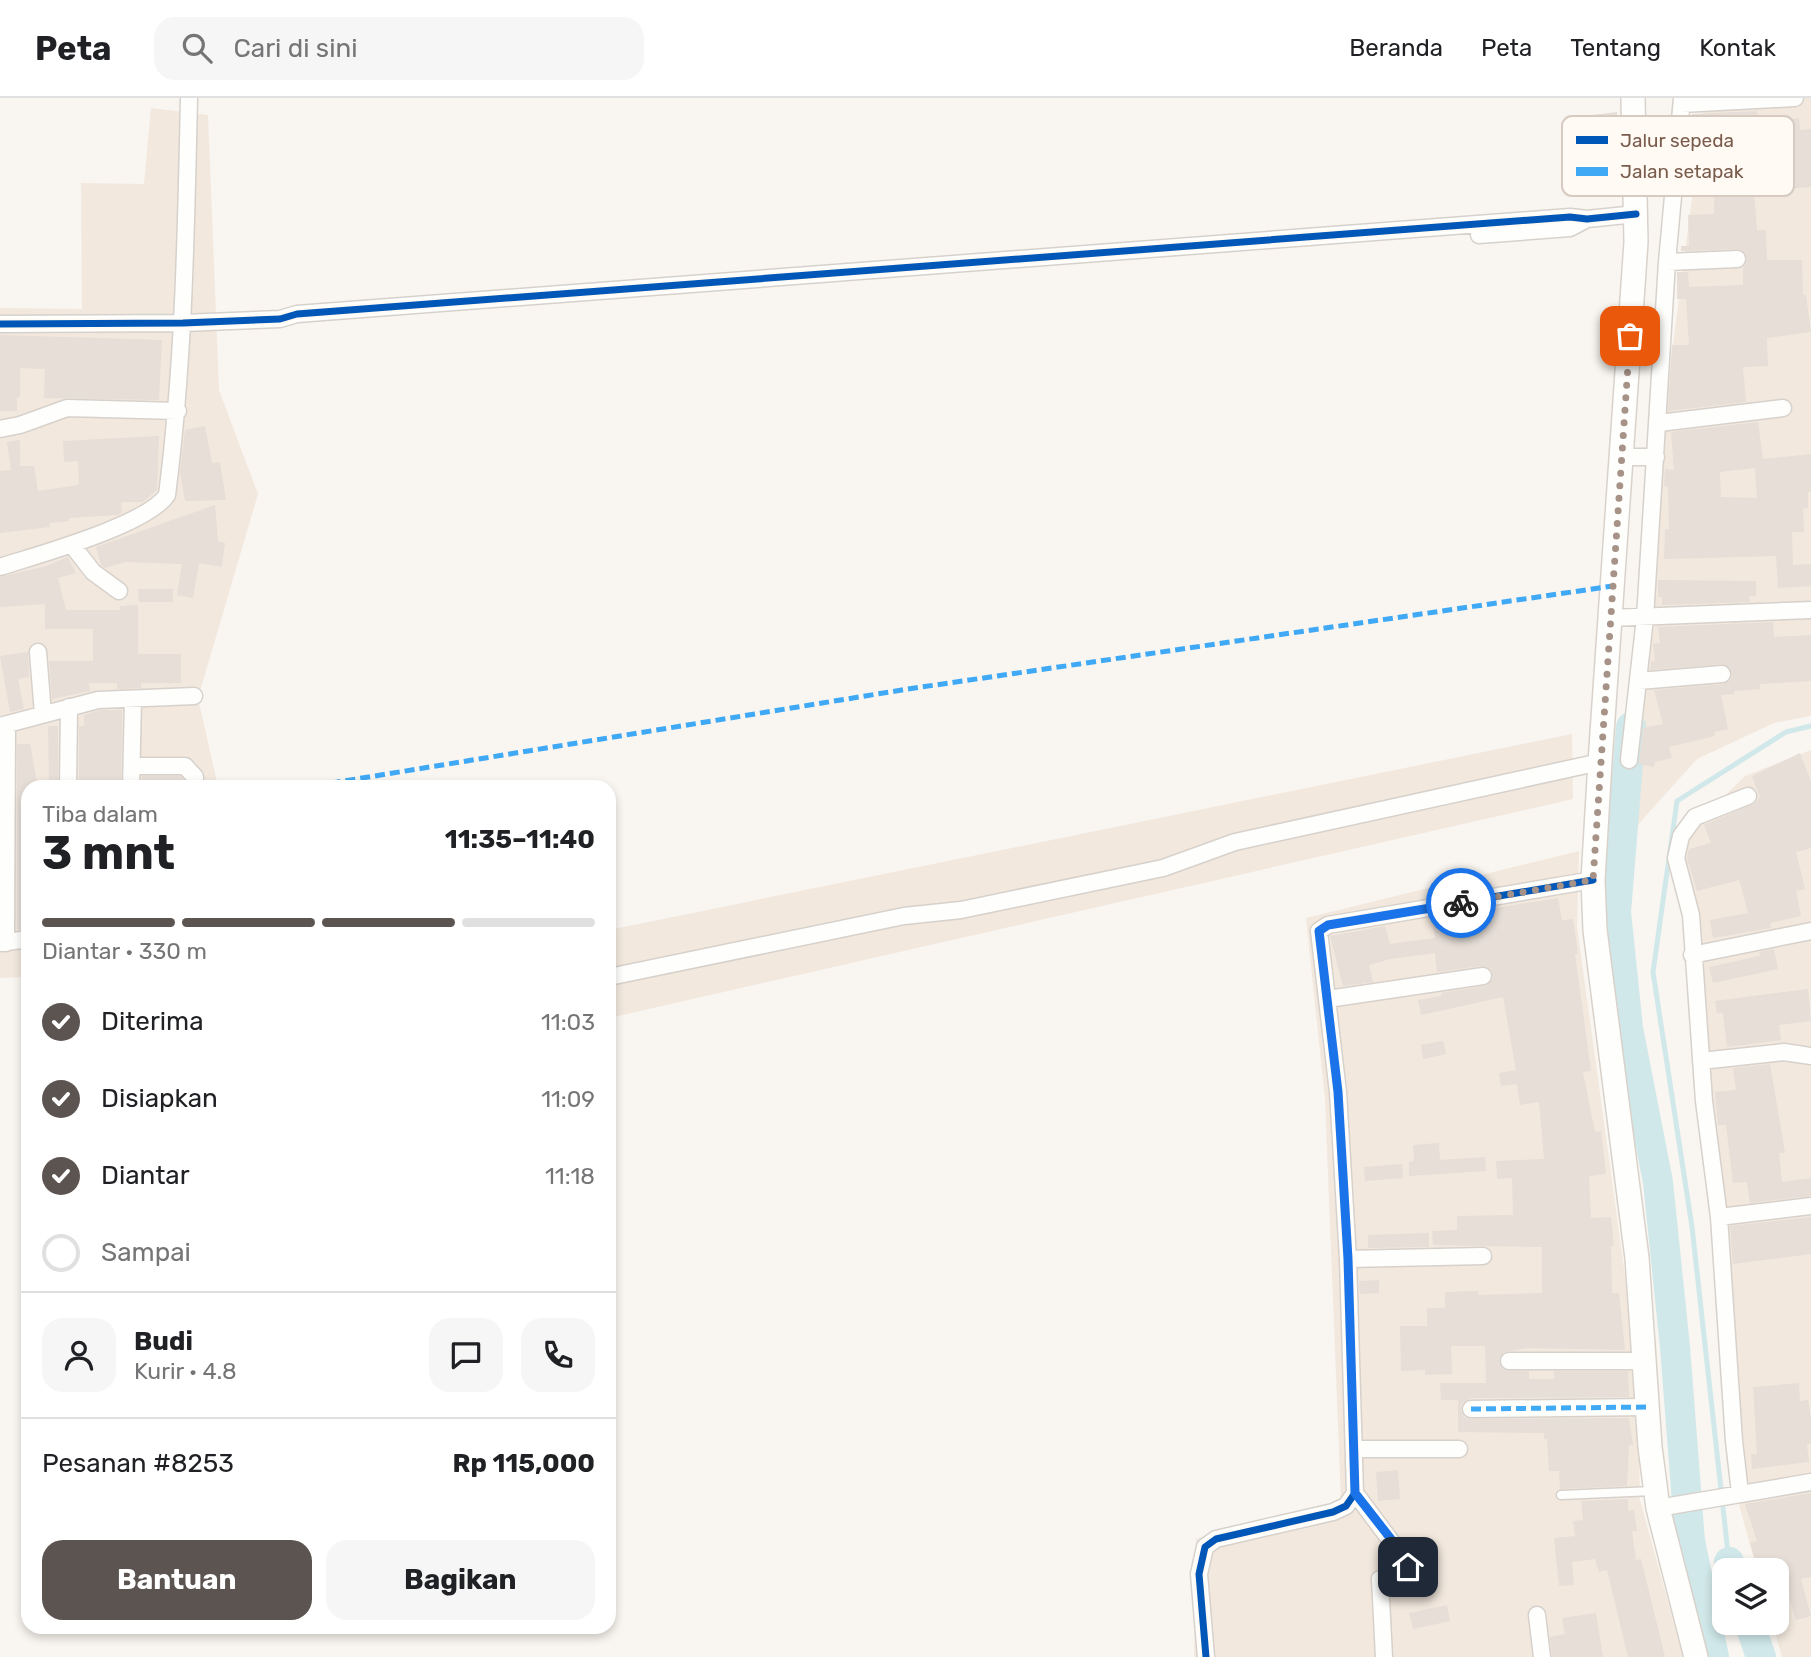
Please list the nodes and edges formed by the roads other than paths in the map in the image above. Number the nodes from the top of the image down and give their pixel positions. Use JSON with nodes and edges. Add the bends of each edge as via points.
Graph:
{"nodes":[{"id":1,"x":189,"y":98,"type":"edge"},
{"id":2,"x":1633,"y":98,"type":"edge"},
{"id":3,"x":1795,"y":98,"type":"edge"},
{"id":4,"x":1682,"y":101,"type":"edge"},
{"id":5,"x":1636,"y":116,"type":"edge"},
{"id":6,"x":1638,"y":196,"type":"edge"},
{"id":7,"x":1673,"y":196,"type":"edge"},
{"id":8,"x":1636,"y":214,"type":"junction"},
{"id":9,"x":1737,"y":260,"type":"dead end"},
{"id":10,"x":1667,"y":262,"type":"junction"},
{"id":11,"x":183,"y":323,"type":"junction"},
{"id":12,"x":0,"y":324,"type":"edge"},
{"id":13,"x":1783,"y":408,"type":"dead end"},
{"id":14,"x":178,"y":411,"type":"junction"},
{"id":15,"x":1659,"y":423,"type":"junction"},
{"id":16,"x":0,"y":429,"type":"edge"},
{"id":17,"x":1627,"y":457,"type":"junction"},
{"id":18,"x":1653,"y":457,"type":"junction"},
{"id":19,"x":72,"y":545,"type":"junction"},
{"id":20,"x":0,"y":567,"type":"edge"},
{"id":21,"x":119,"y":591,"type":"dead end"},
{"id":22,"x":1811,"y":610,"type":"edge"},
{"id":23,"x":1616,"y":618,"type":"junction"},
{"id":24,"x":1643,"y":618,"type":"junction"},
{"id":25,"x":38,"y":652,"type":"dead end"},
{"id":26,"x":1722,"y":674,"type":"dead end"},
{"id":27,"x":1639,"y":681,"type":"junction"},
{"id":28,"x":194,"y":696,"type":"dead end"},
{"id":29,"x":133,"y":699,"type":"junction"},
{"id":30,"x":69,"y":707,"type":"junction"},
{"id":31,"x":43,"y":714,"type":"junction"},
{"id":32,"x":3,"y":725,"type":"edge"},
{"id":33,"x":1629,"y":760,"type":"dead end"},
{"id":34,"x":1600,"y":762,"type":"junction"},
{"id":35,"x":132,"y":766,"type":"junction"},
{"id":36,"x":68,"y":780,"type":"edge"},
{"id":37,"x":131,"y":780,"type":"edge"},
{"id":38,"x":195,"y":780,"type":"edge"},
{"id":39,"x":1748,"y":796,"type":"dead end"},
{"id":40,"x":1593,"y":880,"type":"junction"},
{"id":41,"x":1811,"y":931,"type":"edge"},
{"id":42,"x":21,"y":940,"type":"edge"},
{"id":43,"x":3,"y":943,"type":"edge"},
{"id":44,"x":1692,"y":955,"type":"junction"},
{"id":45,"x":616,"y":976,"type":"edge"},
{"id":46,"x":1483,"y":976,"type":"dead end"},
{"id":47,"x":1328,"y":999,"type":"junction"},
{"id":48,"x":1811,"y":1056,"type":"edge"},
{"id":49,"x":1701,"y":1061,"type":"junction"},
{"id":50,"x":1811,"y":1206,"type":"edge"},
{"id":51,"x":1719,"y":1217,"type":"junction"},
{"id":52,"x":1483,"y":1256,"type":"dead end"},
{"id":53,"x":1348,"y":1259,"type":"junction"},
{"id":54,"x":1509,"y":1361,"type":"dead end"},
{"id":55,"x":1644,"y":1361,"type":"junction"},
{"id":56,"x":1647,"y":1407,"type":"junction"},
{"id":57,"x":1471,"y":1409,"type":"dead end"},
{"id":58,"x":1354,"y":1448,"type":"junction"},
{"id":59,"x":1459,"y":1449,"type":"dead end"},
{"id":60,"x":1811,"y":1482,"type":"edge"},
{"id":61,"x":1355,"y":1493,"type":"junction"},
{"id":62,"x":1733,"y":1494,"type":"junction"},
{"id":63,"x":1561,"y":1496,"type":"dead end"},
{"id":64,"x":1660,"y":1502,"type":"junction"},
{"id":65,"x":1537,"y":1615,"type":"dead end"},
{"id":66,"x":1206,"y":1657,"type":"edge"},
{"id":67,"x":1384,"y":1657,"type":"edge"},
{"id":68,"x":1542,"y":1657,"type":"edge"},
{"id":69,"x":1696,"y":1657,"type":"edge"}],
"edges":[{"from":1,"to":11,"type":"street"},
{"from":2,"to":5,"type":"main road"},
{"from":3,"to":4,"type":"street"},
{"from":6,"to":8,"type":"main road"},
{"from":7,"to":10,"type":"street"},
{"from":8,"to":11,"type":"street"},
{"from":8,"to":17,"type":"main road"},
{"from":9,"to":10,"type":"street"},
{"from":10,"to":15,"type":"street"},
{"from":11,"to":12,"type":"street"},
{"from":11,"to":14,"type":"street"},
{"from":13,"to":15,"type":"street"},
{"from":14,"to":16,"type":"street","via":[[67,408]]},
{"from":14,"to":19,"type":"street","via":[[167,495],[161,505]]},
{"from":15,"to":18,"type":"street"},
{"from":17,"to":18,"type":"street"},
{"from":17,"to":23,"type":"main road"},
{"from":18,"to":24,"type":"street"},
{"from":19,"to":20,"type":"street"},
{"from":19,"to":21,"type":"street","via":[[93,572]]},
{"from":22,"to":24,"type":"street"},
{"from":23,"to":24,"type":"street"},
{"from":23,"to":34,"type":"main road"},
{"from":24,"to":27,"type":"street"},
{"from":25,"to":31,"type":"street"},
{"from":26,"to":27,"type":"street"},
{"from":27,"to":33,"type":"street"},
{"from":28,"to":29,"type":"street"},
{"from":29,"to":30,"type":"street"},
{"from":29,"to":35,"type":"street"},
{"from":30,"to":31,"type":"street"},
{"from":30,"to":36,"type":"street"},
{"from":31,"to":32,"type":"street"},
{"from":32,"to":43,"type":"street"},
{"from":34,"to":40,"type":"main road"},
{"from":34,"to":45,"type":"street","via":[[1234,842],[1163,868]]},
{"from":35,"to":37,"type":"street"},
{"from":35,"to":38,"type":"street","via":[[185,766]]},
{"from":39,"to":44,"type":"street","via":[[1695,817],[1676,849],[1691,915]]},
{"from":40,"to":47,"type":"street","via":[[1322,928],[1318,940]]},
{"from":40,"to":55,"type":"main road","via":[[1595,930],[1637,1258]]},
{"from":41,"to":44,"type":"street"},
{"from":42,"to":43,"type":"street"},
{"from":44,"to":49,"type":"street"},
{"from":46,"to":47,"type":"street"},
{"from":47,"to":53,"type":"street"},
{"from":48,"to":49,"type":"street","via":[[1784,1052]]},
{"from":49,"to":51,"type":"street"},
{"from":50,"to":51,"type":"street"},
{"from":51,"to":62,"type":"street","via":[[1735,1463]]},
{"from":52,"to":53,"type":"street"},
{"from":53,"to":58,"type":"street"},
{"from":54,"to":55,"type":"street"},
{"from":55,"to":56,"type":"main road"},
{"from":56,"to":57,"type":"street"},
{"from":56,"to":64,"type":"main road"},
{"from":58,"to":59,"type":"street"},
{"from":58,"to":61,"type":"street"},
{"from":60,"to":62,"type":"street"},
{"from":61,"to":66,"type":"street","via":[[1346,1506],[1333,1512],[1216,1539],[1205,1547],[1199,1574]]},
{"from":61,"to":67,"type":"street","via":[[1409,1565],[1380,1579]]},
{"from":62,"to":64,"type":"street"},
{"from":63,"to":64,"type":"lane"},
{"from":64,"to":69,"type":"main road"},
{"from":65,"to":68,"type":"street"}]}
